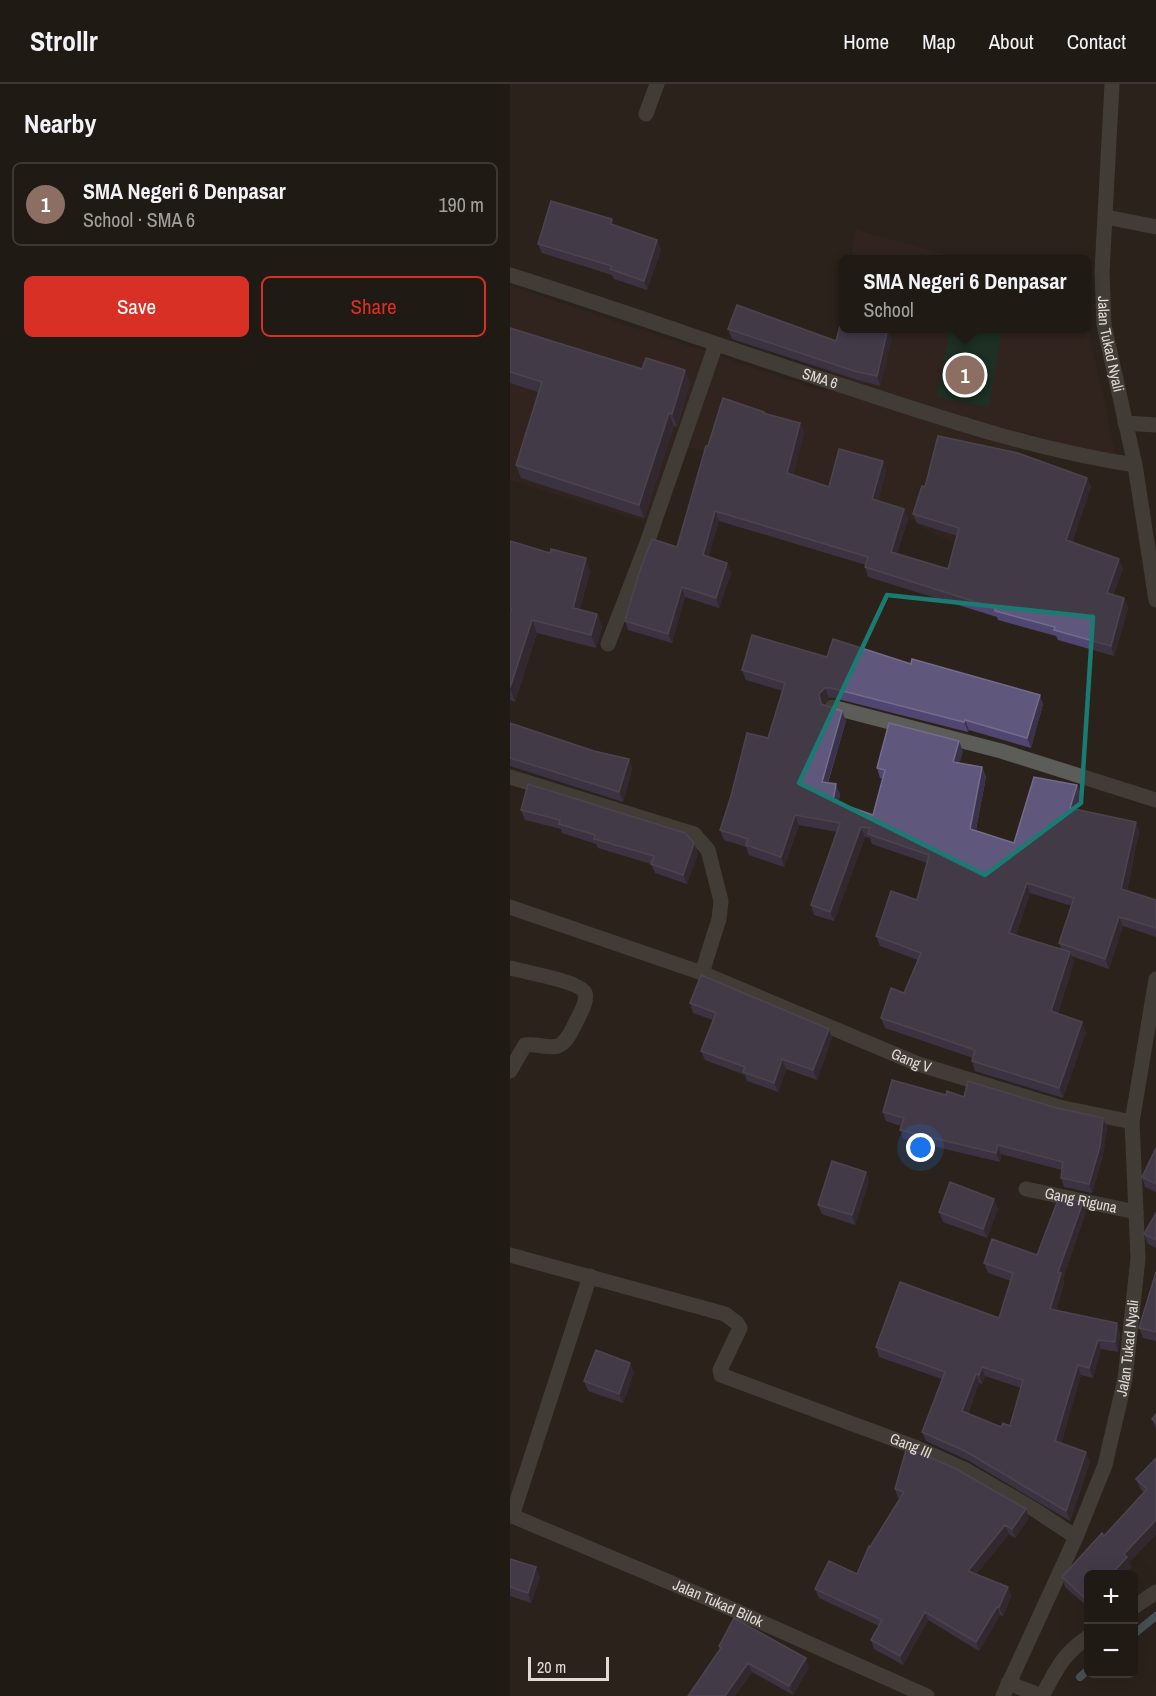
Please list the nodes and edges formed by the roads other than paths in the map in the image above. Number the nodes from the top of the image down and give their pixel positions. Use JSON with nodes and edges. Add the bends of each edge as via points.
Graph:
{"nodes":[{"id":1,"x":657,"y":84,"type":"edge"},
{"id":2,"x":1112,"y":84,"type":"edge"},
{"id":3,"x":646,"y":114,"type":"dead end"},
{"id":4,"x":1106,"y":217,"type":"junction"},
{"id":5,"x":1156,"y":227,"type":"edge"},
{"id":6,"x":510,"y":276,"type":"edge"},
{"id":7,"x":716,"y":344,"type":"junction"},
{"id":8,"x":1125,"y":423,"type":"junction"},
{"id":9,"x":1156,"y":425,"type":"edge"},
{"id":10,"x":1135,"y":465,"type":"junction"},
{"id":11,"x":1156,"y":592,"type":"edge"},
{"id":12,"x":608,"y":644,"type":"dead end"},
{"id":13,"x":832,"y":707,"type":"edge"},
{"id":14,"x":510,"y":777,"type":"edge"},
{"id":15,"x":1156,"y":800,"type":"edge"},
{"id":16,"x":510,"y":908,"type":"edge"},
{"id":17,"x":510,"y":968,"type":"edge"},
{"id":18,"x":702,"y":973,"type":"junction"},
{"id":19,"x":1156,"y":979,"type":"edge"},
{"id":20,"x":510,"y":1071,"type":"edge"},
{"id":21,"x":1132,"y":1122,"type":"junction"},
{"id":22,"x":1026,"y":1190,"type":"dead end"},
{"id":23,"x":1136,"y":1212,"type":"junction"},
{"id":24,"x":510,"y":1255,"type":"edge"},
{"id":25,"x":591,"y":1276,"type":"junction"},
{"id":26,"x":511,"y":1516,"type":"edge"},
{"id":27,"x":1076,"y":1537,"type":"junction"},
{"id":28,"x":1156,"y":1592,"type":"edge"},
{"id":29,"x":1138,"y":1604,"type":"edge"},
{"id":30,"x":1084,"y":1640,"type":"edge"},
{"id":31,"x":1005,"y":1690,"type":"edge"},
{"id":32,"x":902,"y":1691,"type":"edge"},
{"id":33,"x":927,"y":1696,"type":"edge"},
{"id":34,"x":1042,"y":1696,"type":"edge"}],
"edges":[{"from":1,"to":3,"type":"street"},
{"from":2,"to":4,"type":"street","name":"Jalan Tukad Nyali"},
{"from":4,"to":5,"type":"street"},
{"from":4,"to":8,"type":"street","name":"Jalan Tukad Nyali","via":[[1104,325]]},
{"from":6,"to":7,"type":"street","name":"SMA 6"},
{"from":7,"to":10,"type":"street","name":"SMA 6","via":[[1002,437]]},
{"from":7,"to":12,"type":"street"},
{"from":8,"to":9,"type":"street"},
{"from":8,"to":10,"type":"street","name":"Jalan Tukad Nyali"},
{"from":10,"to":11,"type":"street","name":"Jalan Tukad Nyali"},
{"from":13,"to":15,"type":"street","via":[[1001,751]]},
{"from":14,"to":18,"type":"street","via":[[694,834],[702,841],[708,850],[721,901]]},
{"from":16,"to":18,"type":"street","name":"Gang V"},
{"from":17,"to":20,"type":"street","via":[[552,977],[574,985],[585,995],[565,1042],[555,1047],[525,1045]]},
{"from":18,"to":21,"type":"street","name":"Gang V","via":[[918,1064],[1059,1107]]},
{"from":19,"to":21,"type":"street","name":"Jalan Tukad Nyali"},
{"from":21,"to":23,"type":"street","name":"Jalan Tukad Nyali"},
{"from":22,"to":23,"type":"street","name":"Gang Riguna"},
{"from":23,"to":27,"type":"street","name":"Jalan Tukad Nyali","via":[[1138,1258],[1125,1379],[1104,1465]]},
{"from":24,"to":25,"type":"street"},
{"from":25,"to":26,"type":"street"},
{"from":25,"to":27,"type":"street","name":"Gang III","via":[[715,1310],[734,1320],[740,1330],[721,1375],[954,1465]]},
{"from":26,"to":32,"type":"street","name":"Jalan Tukad Bilok","via":[[707,1598]]},
{"from":27,"to":31,"type":"street","name":"Jalan Tukad Nyali"},
{"from":28,"to":29,"type":"street"},
{"from":30,"to":34,"type":"street","via":[[1060,1662]]},
{"from":31,"to":34,"type":"street"},
{"from":32,"to":33,"type":"street","name":"Jalan Tukad Bilok"}]}
